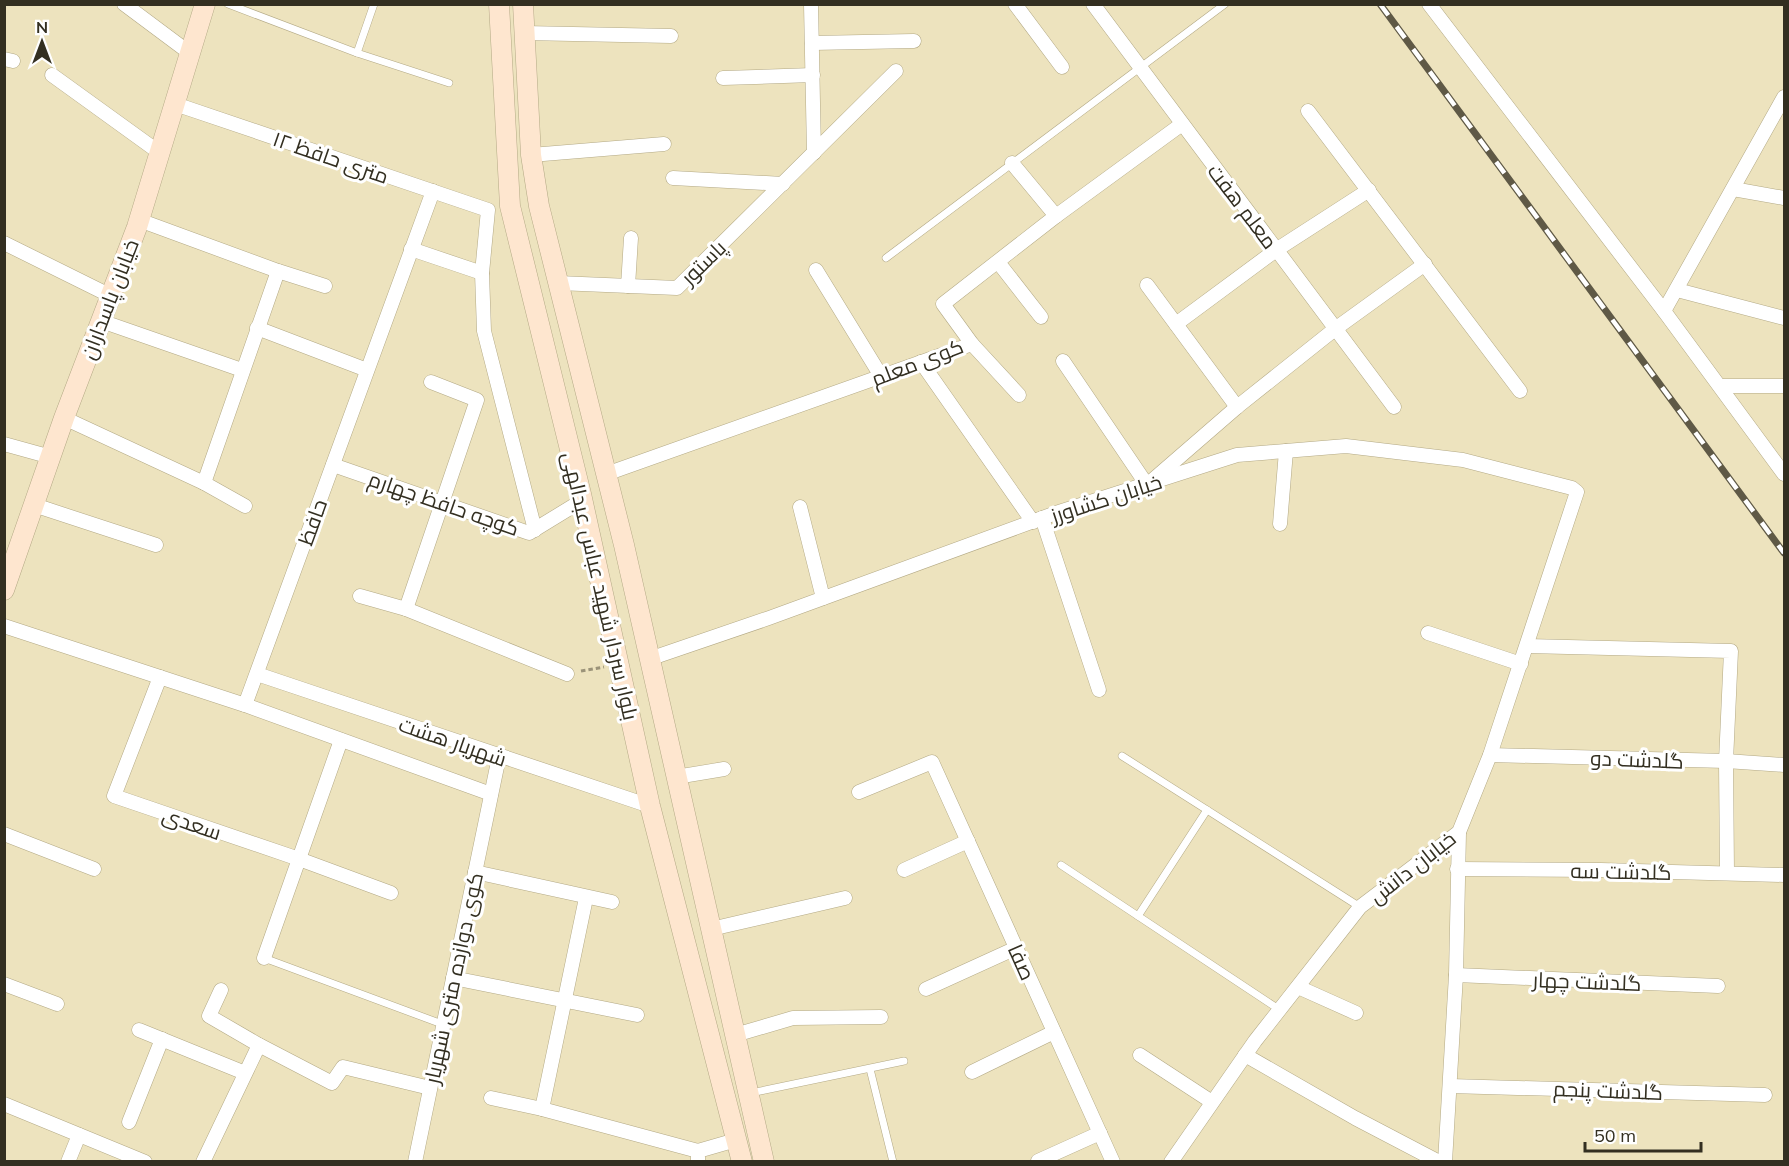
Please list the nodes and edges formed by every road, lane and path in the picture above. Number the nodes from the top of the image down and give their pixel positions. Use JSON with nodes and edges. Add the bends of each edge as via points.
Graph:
{"nodes":[{"id":1,"x":124,"y":4,"type":"edge"},
{"id":2,"x":205,"y":4,"type":"edge"},
{"id":3,"x":228,"y":4,"type":"edge"},
{"id":4,"x":374,"y":4,"type":"edge"},
{"id":5,"x":499,"y":4,"type":"edge"},
{"id":6,"x":523,"y":4,"type":"edge"},
{"id":7,"x":811,"y":4,"type":"edge"},
{"id":8,"x":1093,"y":4,"type":"edge"},
{"id":9,"x":1225,"y":4,"type":"edge"},
{"id":10,"x":1429,"y":4,"type":"edge"},
{"id":11,"x":1019,"y":6,"type":"edge"},
{"id":12,"x":524,"y":33,"type":"junction"},
{"id":13,"x":671,"y":36,"type":"dead end"},
{"id":14,"x":914,"y":41,"type":"dead end"},
{"id":15,"x":812,"y":43,"type":"junction"},
{"id":16,"x":357,"y":53,"type":"junction"},
{"id":17,"x":191,"y":54,"type":"junction"},
{"id":18,"x":1062,"y":67,"type":"dead end"},
{"id":19,"x":1140,"y":67,"type":"junction"},
{"id":20,"x":896,"y":71,"type":"dead end"},
{"id":21,"x":52,"y":75,"type":"dead end"},
{"id":22,"x":813,"y":75,"type":"junction"},
{"id":23,"x":723,"y":78,"type":"dead end"},
{"id":24,"x":449,"y":83,"type":"dead end"},
{"id":25,"x":1785,"y":97,"type":"edge"},
{"id":26,"x":175,"y":104,"type":"junction"},
{"id":27,"x":1308,"y":111,"type":"dead end"},
{"id":28,"x":1182,"y":124,"type":"junction"},
{"id":29,"x":664,"y":144,"type":"dead end"},
{"id":30,"x":160,"y":153,"type":"junction"},
{"id":31,"x":814,"y":153,"type":"junction"},
{"id":32,"x":531,"y":154,"type":"junction"},
{"id":33,"x":1012,"y":162,"type":"junction"},
{"id":34,"x":673,"y":178,"type":"dead end"},
{"id":35,"x":783,"y":184,"type":"junction"},
{"id":36,"x":1733,"y":189,"type":"junction"},
{"id":37,"x":1368,"y":190,"type":"junction"},
{"id":38,"x":433,"y":191,"type":"junction"},
{"id":39,"x":1785,"y":198,"type":"edge"},
{"id":40,"x":1056,"y":216,"type":"junction"},
{"id":41,"x":139,"y":220,"type":"junction"},
{"id":42,"x":632,"y":237,"type":"dead end"},
{"id":43,"x":4,"y":243,"type":"edge"},
{"id":44,"x":411,"y":249,"type":"junction"},
{"id":45,"x":1276,"y":250,"type":"junction"},
{"id":46,"x":886,"y":258,"type":"dead end"},
{"id":47,"x":998,"y":262,"type":"junction"},
{"id":48,"x":1425,"y":264,"type":"junction"},
{"id":49,"x":816,"y":270,"type":"dead end"},
{"id":50,"x":278,"y":271,"type":"junction"},
{"id":51,"x":482,"y":273,"type":"junction"},
{"id":52,"x":558,"y":283,"type":"junction"},
{"id":53,"x":1147,"y":285,"type":"dead end"},
{"id":54,"x":325,"y":286,"type":"dead end"},
{"id":55,"x":628,"y":286,"type":"junction"},
{"id":56,"x":1677,"y":290,"type":"junction"},
{"id":57,"x":111,"y":296,"type":"junction"},
{"id":58,"x":1664,"y":311,"type":"junction"},
{"id":59,"x":1041,"y":317,"type":"dead end"},
{"id":60,"x":1785,"y":318,"type":"edge"},
{"id":61,"x":101,"y":321,"type":"junction"},
{"id":62,"x":1176,"y":324,"type":"junction"},
{"id":63,"x":256,"y":328,"type":"junction"},
{"id":64,"x":1335,"y":329,"type":"junction"},
{"id":65,"x":972,"y":344,"type":"junction"},
{"id":66,"x":1063,"y":361,"type":"dead end"},
{"id":67,"x":921,"y":362,"type":"junction"},
{"id":68,"x":242,"y":370,"type":"junction"},
{"id":69,"x":368,"y":370,"type":"junction"},
{"id":70,"x":881,"y":376,"type":"junction"},
{"id":71,"x":431,"y":382,"type":"dead end"},
{"id":72,"x":1721,"y":386,"type":"junction"},
{"id":73,"x":1785,"y":386,"type":"edge"},
{"id":74,"x":1520,"y":391,"type":"dead end"},
{"id":75,"x":1019,"y":395,"type":"dead end"},
{"id":76,"x":1237,"y":406,"type":"junction"},
{"id":77,"x":1394,"y":407,"type":"dead end"},
{"id":78,"x":64,"y":418,"type":"junction"},
{"id":79,"x":4,"y":444,"type":"edge"},
{"id":80,"x":1286,"y":451,"type":"junction"},
{"id":81,"x":51,"y":457,"type":"junction"},
{"id":82,"x":333,"y":465,"type":"junction"},
{"id":83,"x":606,"y":474,"type":"junction"},
{"id":84,"x":1785,"y":474,"type":"edge"},
{"id":85,"x":204,"y":483,"type":"junction"},
{"id":86,"x":1147,"y":485,"type":"junction"},
{"id":87,"x":1576,"y":492,"type":"joint"},
{"id":88,"x":583,"y":500,"type":"junction"},
{"id":89,"x":443,"y":503,"type":"junction"},
{"id":90,"x":34,"y":505,"type":"junction"},
{"id":91,"x":245,"y":506,"type":"dead end"},
{"id":92,"x":800,"y":507,"type":"dead end"},
{"id":93,"x":1038,"y":520,"type":"junction"},
{"id":94,"x":1280,"y":524,"type":"dead end"},
{"id":95,"x":535,"y":530,"type":"junction"},
{"id":96,"x":156,"y":545,"type":"dead end"},
{"id":97,"x":4,"y":590,"type":"edge"},
{"id":98,"x":360,"y":596,"type":"dead end"},
{"id":99,"x":823,"y":598,"type":"junction"},
{"id":100,"x":406,"y":609,"type":"junction"},
{"id":101,"x":4,"y":626,"type":"edge"},
{"id":102,"x":1428,"y":633,"type":"dead end"},
{"id":103,"x":1527,"y":646,"type":"junction"},
{"id":104,"x":649,"y":659,"type":"junction"},
{"id":105,"x":618,"y":664,"type":"junction"},
{"id":106,"x":1521,"y":664,"type":"junction"},
{"id":107,"x":257,"y":674,"type":"junction"},
{"id":108,"x":567,"y":674,"type":"joint"},
{"id":109,"x":160,"y":677,"type":"junction"},
{"id":110,"x":1099,"y":690,"type":"dead end"},
{"id":111,"x":245,"y":705,"type":"junction"},
{"id":112,"x":341,"y":740,"type":"junction"},
{"id":113,"x":1490,"y":755,"type":"junction"},
{"id":114,"x":1122,"y":756,"type":"dead end"},
{"id":115,"x":499,"y":757,"type":"junction"},
{"id":116,"x":1726,"y":761,"type":"junction"},
{"id":117,"x":1785,"y":765,"type":"edge"},
{"id":118,"x":724,"y":769,"type":"dead end"},
{"id":119,"x":676,"y":777,"type":"junction"},
{"id":120,"x":859,"y":792,"type":"dead end"},
{"id":121,"x":491,"y":794,"type":"junction"},
{"id":122,"x":650,"y":806,"type":"junction"},
{"id":123,"x":1207,"y":810,"type":"junction"},
{"id":124,"x":1459,"y":832,"type":"junction"},
{"id":125,"x":4,"y":834,"type":"edge"},
{"id":126,"x":968,"y":841,"type":"junction"},
{"id":127,"x":299,"y":859,"type":"junction"},
{"id":128,"x":1061,"y":866,"type":"dead end"},
{"id":129,"x":94,"y":868,"type":"dead end"},
{"id":130,"x":1457,"y":868,"type":"junction"},
{"id":131,"x":904,"y":870,"type":"dead end"},
{"id":132,"x":475,"y":872,"type":"junction"},
{"id":133,"x":1727,"y":873,"type":"junction"},
{"id":134,"x":1785,"y":875,"type":"edge"},
{"id":135,"x":391,"y":893,"type":"dead end"},
{"id":136,"x":586,"y":898,"type":"junction"},
{"id":137,"x":844,"y":898,"type":"dead end"},
{"id":138,"x":612,"y":902,"type":"dead end"},
{"id":139,"x":1360,"y":907,"type":"junction"},
{"id":140,"x":1138,"y":916,"type":"junction"},
{"id":141,"x":711,"y":929,"type":"junction"},
{"id":142,"x":1016,"y":948,"type":"junction"},
{"id":143,"x":264,"y":958,"type":"joint"},
{"id":144,"x":1456,"y":975,"type":"junction"},
{"id":145,"x":453,"y":978,"type":"junction"},
{"id":146,"x":4,"y":984,"type":"edge"},
{"id":147,"x":1718,"y":986,"type":"dead end"},
{"id":148,"x":1298,"y":987,"type":"junction"},
{"id":149,"x":926,"y":989,"type":"dead end"},
{"id":150,"x":221,"y":990,"type":"dead end"},
{"id":151,"x":565,"y":1001,"type":"junction"},
{"id":152,"x":57,"y":1004,"type":"dead end"},
{"id":153,"x":1280,"y":1010,"type":"junction"},
{"id":154,"x":1356,"y":1013,"type":"dead end"},
{"id":155,"x":637,"y":1015,"type":"dead end"},
{"id":156,"x":881,"y":1017,"type":"dead end"},
{"id":157,"x":442,"y":1024,"type":"junction"},
{"id":158,"x":139,"y":1030,"type":"dead end"},
{"id":159,"x":1054,"y":1032,"type":"junction"},
{"id":160,"x":735,"y":1035,"type":"junction"},
{"id":161,"x":162,"y":1039,"type":"junction"},
{"id":162,"x":259,"y":1045,"type":"junction"},
{"id":163,"x":1140,"y":1055,"type":"dead end"},
{"id":164,"x":1245,"y":1055,"type":"junction"},
{"id":165,"x":904,"y":1061,"type":"dead end"},
{"id":166,"x":870,"y":1069,"type":"junction"},
{"id":167,"x":972,"y":1072,"type":"dead end"},
{"id":168,"x":245,"y":1073,"type":"junction"},
{"id":169,"x":1450,"y":1086,"type":"junction"},
{"id":170,"x":430,"y":1088,"type":"junction"},
{"id":171,"x":749,"y":1094,"type":"junction"},
{"id":172,"x":1765,"y":1095,"type":"dead end"},
{"id":173,"x":491,"y":1098,"type":"dead end"},
{"id":174,"x":1212,"y":1102,"type":"junction"},
{"id":175,"x":4,"y":1104,"type":"edge"},
{"id":176,"x":542,"y":1109,"type":"junction"},
{"id":177,"x":129,"y":1122,"type":"dead end"},
{"id":178,"x":1100,"y":1133,"type":"junction"},
{"id":179,"x":79,"y":1135,"type":"junction"},
{"id":180,"x":736,"y":1140,"type":"junction"},
{"id":181,"x":698,"y":1156,"type":"edge"},
{"id":182,"x":68,"y":1161,"type":"edge"},
{"id":183,"x":145,"y":1161,"type":"edge"},
{"id":184,"x":203,"y":1161,"type":"edge"},
{"id":185,"x":415,"y":1161,"type":"edge"},
{"id":186,"x":742,"y":1161,"type":"edge"},
{"id":187,"x":764,"y":1161,"type":"edge"},
{"id":188,"x":893,"y":1161,"type":"edge"},
{"id":189,"x":1038,"y":1161,"type":"edge"},
{"id":190,"x":1113,"y":1161,"type":"edge"},
{"id":191,"x":1171,"y":1161,"type":"edge"},
{"id":192,"x":1439,"y":1161,"type":"edge"},
{"id":193,"x":1445,"y":1161,"type":"edge"}],
"edges":[{"from":1,"to":17,"type":"street"},
{"from":2,"to":17,"type":"street","name":"خیابان پاسداران"},
{"from":3,"to":16,"type":"lane"},
{"from":4,"to":16,"type":"lane"},
{"from":5,"to":88,"type":"street","name":"بلوار سردار شهید عباس عبدالهی","via":[[510,206]]},
{"from":6,"to":12,"type":"street","name":"بلوار سردار شهید عباس عبدالهی"},
{"from":7,"to":15,"type":"street"},
{"from":8,"to":19,"type":"street","name":"معلم هفت"},
{"from":9,"to":19,"type":"lane"},
{"from":10,"to":58,"type":"street"},
{"from":11,"to":18,"type":"street"},
{"from":12,"to":13,"type":"street"},
{"from":12,"to":32,"type":"street","name":"بلوار سردار شهید عباس عبدالهی"},
{"from":14,"to":15,"type":"street"},
{"from":15,"to":22,"type":"street"},
{"from":16,"to":24,"type":"lane"},
{"from":17,"to":26,"type":"street","name":"خیابان پاسداران"},
{"from":19,"to":28,"type":"street","name":"معلم هفت"},
{"from":19,"to":33,"type":"lane"},
{"from":20,"to":31,"type":"street","name":"پاستور"},
{"from":21,"to":30,"type":"street"},
{"from":22,"to":23,"type":"street"},
{"from":22,"to":31,"type":"street"},
{"from":25,"to":36,"type":"street"},
{"from":26,"to":30,"type":"street","name":"خیابان پاسداران"},
{"from":26,"to":38,"type":"street","name":"۱۲ متری حافظ"},
{"from":27,"to":37,"type":"street"},
{"from":28,"to":40,"type":"street","name":"کوی معلم"},
{"from":28,"to":45,"type":"street","name":"معلم هفت"},
{"from":29,"to":32,"type":"street"},
{"from":30,"to":41,"type":"street","name":"خیابان پاسداران"},
{"from":31,"to":35,"type":"street","name":"پاستور"},
{"from":32,"to":52,"type":"street","name":"بلوار سردار شهید عباس عبدالهی"},
{"from":33,"to":40,"type":"street"},
{"from":33,"to":46,"type":"lane"},
{"from":34,"to":35,"type":"street"},
{"from":35,"to":55,"type":"street","name":"پاستور","via":[[677,288]]},
{"from":36,"to":39,"type":"street"},
{"from":36,"to":56,"type":"street"},
{"from":37,"to":45,"type":"street"},
{"from":37,"to":48,"type":"street"},
{"from":38,"to":44,"type":"street","name":"حافظ"},
{"from":38,"to":51,"type":"street","name":"۱۲ متری حافظ","via":[[488,210]]},
{"from":40,"to":47,"type":"street","name":"کوی معلم"},
{"from":41,"to":50,"type":"street"},
{"from":41,"to":57,"type":"street","name":"خیابان پاسداران"},
{"from":42,"to":55,"type":"street"},
{"from":43,"to":57,"type":"street"},
{"from":44,"to":51,"type":"street"},
{"from":44,"to":69,"type":"street","name":"حافظ"},
{"from":45,"to":62,"type":"street"},
{"from":45,"to":64,"type":"street","name":"معلم هفت"},
{"from":47,"to":59,"type":"street"},
{"from":47,"to":65,"type":"street","name":"کوی معلم","via":[[943,304]]},
{"from":48,"to":64,"type":"street"},
{"from":48,"to":74,"type":"street"},
{"from":49,"to":70,"type":"street"},
{"from":50,"to":54,"type":"street"},
{"from":50,"to":63,"type":"street"},
{"from":51,"to":95,"type":"street","via":[[484,331]]},
{"from":52,"to":55,"type":"street","name":"پاستور"},
{"from":52,"to":83,"type":"street","name":"بلوار سردار شهید عباس عبدالهی"},
{"from":53,"to":62,"type":"street"},
{"from":56,"to":58,"type":"street"},
{"from":56,"to":60,"type":"street"},
{"from":57,"to":61,"type":"street","name":"خیابان پاسداران"},
{"from":58,"to":72,"type":"street"},
{"from":61,"to":68,"type":"street"},
{"from":61,"to":78,"type":"street","name":"خیابان پاسداران"},
{"from":62,"to":76,"type":"street"},
{"from":63,"to":68,"type":"street"},
{"from":63,"to":69,"type":"street"},
{"from":64,"to":76,"type":"street"},
{"from":64,"to":77,"type":"street","name":"معلم هفت"},
{"from":65,"to":67,"type":"street","name":"کوی معلم"},
{"from":65,"to":75,"type":"street"},
{"from":66,"to":86,"type":"street"},
{"from":67,"to":70,"type":"street","name":"کوی معلم"},
{"from":67,"to":93,"type":"street"},
{"from":68,"to":85,"type":"street"},
{"from":69,"to":82,"type":"street","name":"حافظ"},
{"from":70,"to":83,"type":"street","name":"کوی معلم"},
{"from":71,"to":89,"type":"street","via":[[477,400]]},
{"from":72,"to":73,"type":"street"},
{"from":72,"to":84,"type":"street"},
{"from":76,"to":86,"type":"street"},
{"from":78,"to":81,"type":"street","name":"خیابان پاسداران"},
{"from":78,"to":85,"type":"street"},
{"from":79,"to":81,"type":"street"},
{"from":80,"to":86,"type":"street","name":"خیابان کشاورز","via":[[1237,455]]},
{"from":80,"to":87,"type":"street","name":"خیابان کشاورز","via":[[1346,446],[1463,460]]},
{"from":80,"to":94,"type":"street"},
{"from":81,"to":90,"type":"street","name":"خیابان پاسداران"},
{"from":82,"to":89,"type":"street","name":"کوچه حافظ چهارم"},
{"from":82,"to":107,"type":"street","name":"حافظ"},
{"from":83,"to":104,"type":"street","name":"بلوار سردار شهید عباس عبدالهی"},
{"from":85,"to":91,"type":"street"},
{"from":86,"to":93,"type":"street","name":"خیابان کشاورز"},
{"from":87,"to":103,"type":"street","name":"خیابان دانش"},
{"from":88,"to":95,"type":"street","name":"کوچه حافظ چهارم"},
{"from":88,"to":105,"type":"street","name":"بلوار سردار شهید عباس عبدالهی"},
{"from":89,"to":95,"type":"street","name":"کوچه حافظ چهارم","via":[[530,533]]},
{"from":89,"to":100,"type":"street"},
{"from":90,"to":96,"type":"street"},
{"from":90,"to":97,"type":"street","name":"خیابان پاسداران"},
{"from":92,"to":99,"type":"street"},
{"from":93,"to":99,"type":"street","name":"خیابان کشاورز"},
{"from":93,"to":110,"type":"street"},
{"from":98,"to":100,"type":"street"},
{"from":99,"to":104,"type":"street","name":"خیابان کشاورز"},
{"from":100,"to":108,"type":"street"},
{"from":101,"to":109,"type":"street"},
{"from":102,"to":106,"type":"street"},
{"from":103,"to":106,"type":"street","name":"خیابان دانش"},
{"from":103,"to":116,"type":"street","via":[[1731,651]]},
{"from":104,"to":105,"type":"street"},
{"from":104,"to":119,"type":"street","name":"بلوار سردار شهید عباس عبدالهی"},
{"from":105,"to":108,"type":"path"},
{"from":105,"to":122,"type":"street","name":"بلوار سردار شهید عباس عبدالهی"},
{"from":106,"to":113,"type":"street","name":"خیابان دانش"},
{"from":107,"to":111,"type":"street","name":"حافظ"},
{"from":107,"to":115,"type":"street","name":"شهریار هشت"},
{"from":109,"to":111,"type":"street"},
{"from":109,"to":127,"type":"street","name":"سعدی","via":[[114,796]]},
{"from":111,"to":112,"type":"street"},
{"from":112,"to":121,"type":"street"},
{"from":112,"to":127,"type":"street"},
{"from":113,"to":116,"type":"street","name":"گلدشت دو"},
{"from":113,"to":124,"type":"street","name":"خیابان دانش"},
{"from":114,"to":123,"type":"lane"},
{"from":115,"to":121,"type":"street","name":"کوی دوازده متری شهریار"},
{"from":115,"to":122,"type":"street","name":"شهریار هشت"},
{"from":116,"to":117,"type":"street","name":"گلدشت دو"},
{"from":116,"to":133,"type":"street"},
{"from":118,"to":119,"type":"street"},
{"from":119,"to":141,"type":"street","name":"بلوار سردار شهید عباس عبدالهی"},
{"from":120,"to":126,"type":"street","name":"صفا","via":[[932,762]]},
{"from":121,"to":132,"type":"street","name":"کوی دوازده متری شهریار"},
{"from":122,"to":180,"type":"street","name":"بلوار سردار شهید عباس عبدالهی"},
{"from":123,"to":139,"type":"lane"},
{"from":123,"to":140,"type":"lane"},
{"from":124,"to":130,"type":"street"},
{"from":124,"to":139,"type":"street","name":"خیابان دانش"},
{"from":125,"to":129,"type":"street"},
{"from":126,"to":131,"type":"street"},
{"from":126,"to":142,"type":"street","name":"صفا"},
{"from":127,"to":135,"type":"street","name":"سعدی"},
{"from":127,"to":143,"type":"street"},
{"from":128,"to":140,"type":"lane"},
{"from":130,"to":133,"type":"street","name":"گلدشت سه"},
{"from":130,"to":144,"type":"street"},
{"from":132,"to":136,"type":"street"},
{"from":132,"to":145,"type":"street","name":"کوی دوازده متری شهریار"},
{"from":133,"to":134,"type":"street","name":"گلدشت سه"},
{"from":136,"to":138,"type":"street"},
{"from":136,"to":151,"type":"street"},
{"from":137,"to":141,"type":"street"},
{"from":139,"to":148,"type":"street","name":"خیابان دانش"},
{"from":140,"to":153,"type":"lane"},
{"from":141,"to":160,"type":"street","name":"بلوار سردار شهید عباس عبدالهی"},
{"from":142,"to":149,"type":"street"},
{"from":142,"to":159,"type":"street","name":"صفا"},
{"from":143,"to":157,"type":"lane"},
{"from":144,"to":147,"type":"street","name":"گلدشت چهار"},
{"from":144,"to":169,"type":"street"},
{"from":145,"to":151,"type":"street"},
{"from":145,"to":157,"type":"street","name":"کوی دوازده متری شهریار"},
{"from":146,"to":152,"type":"street"},
{"from":148,"to":153,"type":"street","name":"خیابان دانش"},
{"from":148,"to":154,"type":"street"},
{"from":150,"to":162,"type":"street","via":[[209,1016]]},
{"from":151,"to":155,"type":"street"},
{"from":151,"to":176,"type":"street"},
{"from":153,"to":164,"type":"street","name":"خیابان دانش"},
{"from":156,"to":160,"type":"street","via":[[793,1018]]},
{"from":157,"to":170,"type":"street","name":"کوی دوازده متری شهریار"},
{"from":158,"to":161,"type":"street"},
{"from":159,"to":167,"type":"street"},
{"from":159,"to":178,"type":"street","name":"صفا"},
{"from":160,"to":171,"type":"street","name":"بلوار سردار شهید عباس عبدالهی"},
{"from":161,"to":168,"type":"street"},
{"from":161,"to":177,"type":"street"},
{"from":162,"to":168,"type":"street"},
{"from":162,"to":170,"type":"street","via":[[333,1083],[343,1066]]},
{"from":163,"to":174,"type":"street"},
{"from":164,"to":174,"type":"street","name":"خیابان دانش"},
{"from":164,"to":192,"type":"street"},
{"from":165,"to":166,"type":"lane"},
{"from":166,"to":171,"type":"lane"},
{"from":166,"to":188,"type":"lane"},
{"from":168,"to":184,"type":"street"},
{"from":169,"to":172,"type":"street","name":"گلدشت پنجم"},
{"from":169,"to":193,"type":"street"},
{"from":170,"to":185,"type":"street","name":"کوی دوازده متری شهریار"},
{"from":171,"to":187,"type":"street","name":"بلوار سردار شهید عباس عبدالهی"},
{"from":173,"to":176,"type":"street"},
{"from":174,"to":191,"type":"street","name":"خیابان دانش"},
{"from":175,"to":179,"type":"street"},
{"from":176,"to":181,"type":"street"},
{"from":178,"to":189,"type":"street"},
{"from":178,"to":190,"type":"street","name":"صفا"},
{"from":179,"to":182,"type":"street"},
{"from":179,"to":183,"type":"street"},
{"from":180,"to":181,"type":"street"},
{"from":180,"to":186,"type":"street","name":"بلوار سردار شهید عباس عبدالهی"}]}
